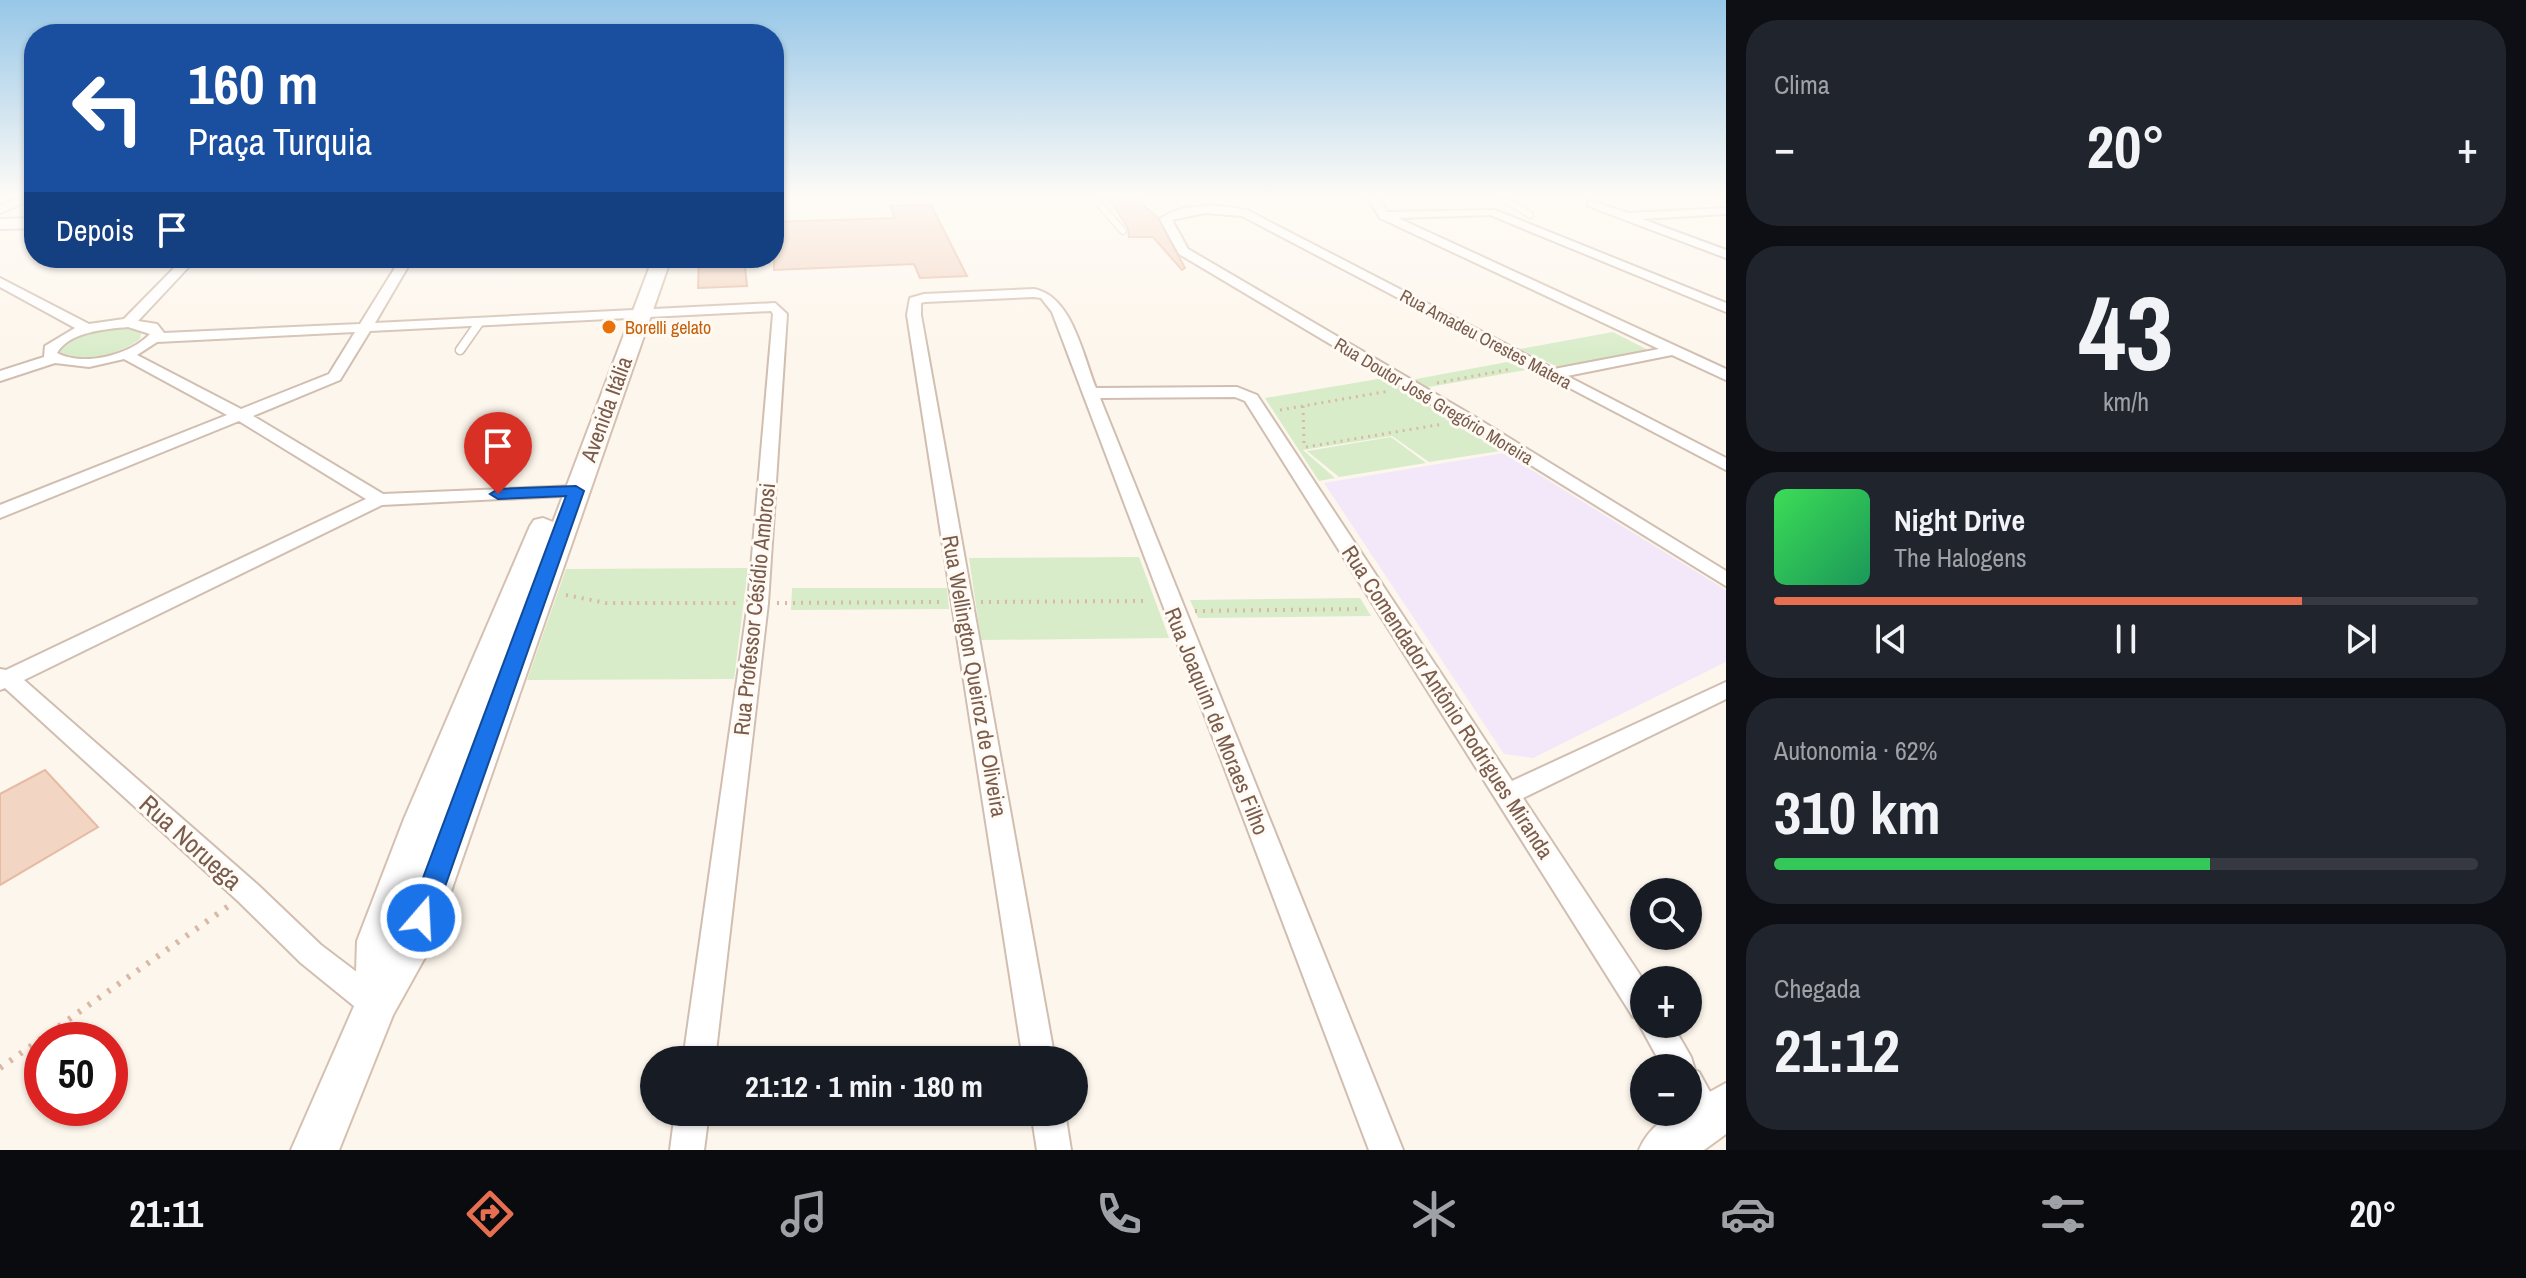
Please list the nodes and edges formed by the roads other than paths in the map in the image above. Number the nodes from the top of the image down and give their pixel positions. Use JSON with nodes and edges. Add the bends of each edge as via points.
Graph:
{"nodes":[{"id":1,"x":1183,"y":250,"type":"edge"},
{"id":2,"x":1315,"y":250,"type":"edge"},
{"id":3,"x":1456,"y":250,"type":"edge"},
{"id":4,"x":1583,"y":250,"type":"edge"},
{"id":5,"x":181,"y":268,"type":"edge"},
{"id":6,"x":401,"y":268,"type":"edge"},
{"id":7,"x":646,"y":268,"type":"edge"},
{"id":8,"x":657,"y":268,"type":"edge"},
{"id":9,"x":2,"y":285,"type":"edge"},
{"id":10,"x":924,"y":298,"type":"joint"},
{"id":11,"x":1726,"y":308,"type":"edge"},
{"id":12,"x":633,"y":316,"type":"junction"},
{"id":13,"x":128,"y":323,"type":"junction"},
{"id":14,"x":479,"y":323,"type":"junction"},
{"id":15,"x":367,"y":328,"type":"junction"},
{"id":16,"x":87,"y":329,"type":"junction"},
{"id":17,"x":154,"y":338,"type":"junction"},
{"id":18,"x":460,"y":350,"type":"dead end"},
{"id":19,"x":1672,"y":351,"type":"junction"},
{"id":20,"x":125,"y":354,"type":"junction"},
{"id":21,"x":54,"y":359,"type":"junction"},
{"id":22,"x":1552,"y":374,"type":"junction"},
{"id":23,"x":1726,"y":375,"type":"edge"},
{"id":24,"x":0,"y":376,"type":"edge"},
{"id":25,"x":1091,"y":393,"type":"junction"},
{"id":26,"x":242,"y":416,"type":"junction"},
{"id":27,"x":1726,"y":465,"type":"edge"},
{"id":28,"x":567,"y":491,"type":"junction"},
{"id":29,"x":379,"y":500,"type":"junction"},
{"id":30,"x":0,"y":512,"type":"edge"},
{"id":31,"x":1726,"y":580,"type":"edge"},
{"id":32,"x":3,"y":679,"type":"edge"},
{"id":33,"x":1726,"y":690,"type":"edge"},
{"id":34,"x":1509,"y":794,"type":"junction"},
{"id":35,"x":1630,"y":985,"type":"edge"},
{"id":36,"x":376,"y":1005,"type":"junction"},
{"id":37,"x":701,"y":1046,"type":"edge"},
{"id":38,"x":1037,"y":1046,"type":"edge"},
{"id":39,"x":1707,"y":1102,"type":"edge"},
{"id":40,"x":690,"y":1126,"type":"edge"},
{"id":41,"x":1050,"y":1126,"type":"edge"},
{"id":42,"x":315,"y":1150,"type":"edge"},
{"id":43,"x":687,"y":1150,"type":"edge"},
{"id":44,"x":1054,"y":1150,"type":"edge"},
{"id":45,"x":1386,"y":1150,"type":"edge"},
{"id":46,"x":1663,"y":1150,"type":"edge"}],
"edges":[{"from":1,"to":31,"type":"street","name":"Rua Doutor José Gregório Moreira"},
{"from":2,"to":22,"type":"street","name":"Rua Amadeu Orestes Matera"},
{"from":3,"to":19,"type":"street"},
{"from":4,"to":11,"type":"street"},
{"from":5,"to":13,"type":"street"},
{"from":6,"to":15,"type":"street"},
{"from":7,"to":12,"type":"main road","name":"Avenida Itália"},
{"from":8,"to":12,"type":"main road","name":"Avenida Itália"},
{"from":9,"to":16,"type":"street"},
{"from":10,"to":25,"type":"street","name":"Rua Joaquim de Moraes Filho","via":[[1045,295],[1058,311]]},
{"from":10,"to":38,"type":"street","name":"Rua Wellington Queiroz de Oliveira","via":[[915,301],[914,315]]},
{"from":12,"to":14,"type":"street"},
{"from":12,"to":28,"type":"main road","name":"Avenida Itália"},
{"from":12,"to":37,"type":"street","name":"Rua Professor Césídio Ambrosi","via":[[775,307],[780,314],[758,603]]},
{"from":13,"to":16,"type":"street"},
{"from":13,"to":17,"type":"street","via":[[152,327]]},
{"from":14,"to":15,"type":"street"},
{"from":14,"to":18,"type":"lane"},
{"from":15,"to":17,"type":"street"},
{"from":15,"to":26,"type":"street","via":[[335,377]]},
{"from":16,"to":21,"type":"street","via":[[50,349]]},
{"from":17,"to":20,"type":"street"},
{"from":19,"to":22,"type":"street"},
{"from":19,"to":23,"type":"street"},
{"from":20,"to":21,"type":"street","via":[[82,363]]},
{"from":20,"to":26,"type":"street"},
{"from":21,"to":24,"type":"street"},
{"from":22,"to":27,"type":"street","name":"Rua Amadeu Orestes Matera"},
{"from":25,"to":34,"type":"street","name":"Rua Comendador Antônio Rodrigues Miranda","via":[[1237,392],[1256,406],[1295,449],[1389,609]]},
{"from":25,"to":45,"type":"street","name":"Rua Joaquim de Moraes Filho"},
{"from":26,"to":29,"type":"street"},
{"from":26,"to":30,"type":"street"},
{"from":28,"to":29,"type":"street"},
{"from":28,"to":36,"type":"main road","name":"Avenida Itália","via":[[539,590],[413,943]]},
{"from":28,"to":36,"type":"main road","name":"Avenida Itália","via":[[422,819],[377,941]]},
{"from":29,"to":32,"type":"street"},
{"from":32,"to":36,"type":"street","name":"Rua Noruega","via":[[311,954]]},
{"from":33,"to":34,"type":"street"},
{"from":34,"to":35,"type":"street","name":"Rua Comendador Antônio Rodrigues Miranda"},
{"from":36,"to":42,"type":"main road","name":"Avenida Itália"},
{"from":39,"to":46,"type":"main road"},
{"from":40,"to":43,"type":"street"},
{"from":41,"to":44,"type":"street"}]}
